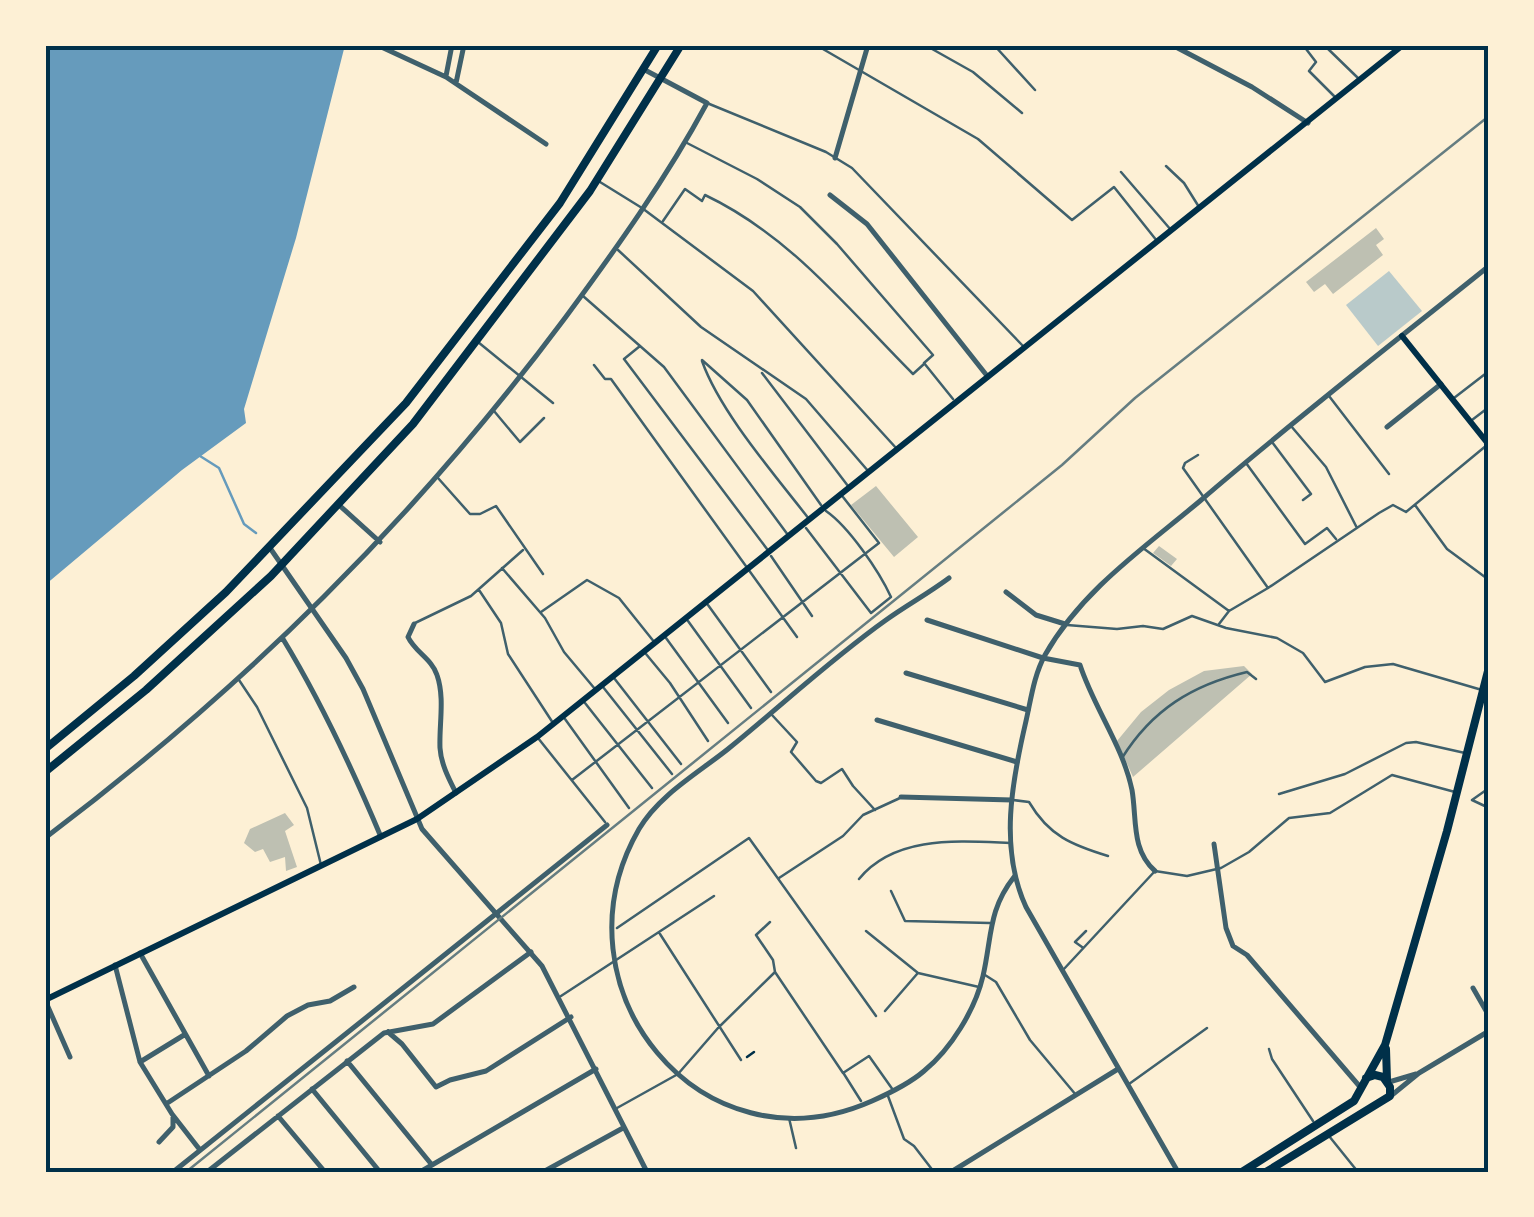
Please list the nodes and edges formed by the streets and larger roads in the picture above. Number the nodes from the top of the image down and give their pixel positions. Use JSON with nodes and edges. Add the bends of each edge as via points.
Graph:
{"nodes":[{"id":1,"x":377,"y":45,"type":"edge"},
{"id":2,"x":452,"y":45,"type":"edge"},
{"id":3,"x":464,"y":45,"type":"edge"},
{"id":4,"x":658,"y":45,"type":"edge"},
{"id":5,"x":681,"y":45,"type":"edge"},
{"id":6,"x":868,"y":45,"type":"edge"},
{"id":7,"x":1172,"y":45,"type":"edge"},
{"id":8,"x":1403,"y":45,"type":"edge"},
{"id":9,"x":1186,"y":48,"type":"edge"},
{"id":10,"x":645,"y":70,"type":"junction"},
{"id":11,"x":446,"y":77,"type":"junction"},
{"id":12,"x":663,"y":78,"type":"junction"},
{"id":13,"x":456,"y":83,"type":"junction"},
{"id":14,"x":1308,"y":123,"type":"junction"},
{"id":15,"x":546,"y":144,"type":"dead end"},
{"id":16,"x":835,"y":158,"type":"road end"},
{"id":17,"x":830,"y":194,"type":"dead end"},
{"id":18,"x":1489,"y":266,"type":"edge"},
{"id":19,"x":479,"y":308,"type":"junction"},
{"id":20,"x":495,"y":318,"type":"junction"},
{"id":21,"x":1402,"y":336,"type":"junction"},
{"id":22,"x":988,"y":377,"type":"junction"},
{"id":23,"x":1441,"y":384,"type":"junction"},
{"id":24,"x":1387,"y":428,"type":"dead end"},
{"id":25,"x":1488,"y":445,"type":"edge"},
{"id":26,"x":339,"y":504,"type":"junction"},
{"id":27,"x":380,"y":542,"type":"junction"},
{"id":28,"x":270,"y":548,"type":"junction"},
{"id":29,"x":282,"y":564,"type":"junction"},
{"id":30,"x":949,"y":578,"type":"dead end"},
{"id":31,"x":1006,"y":592,"type":"dead end"},
{"id":32,"x":314,"y":610,"type":"junction"},
{"id":33,"x":927,"y":620,"type":"dead end"},
{"id":34,"x":414,"y":624,"type":"road end"},
{"id":35,"x":1065,"y":624,"type":"junction"},
{"id":36,"x":284,"y":639,"type":"junction"},
{"id":37,"x":1043,"y":658,"type":"junction"},
{"id":38,"x":1489,"y":666,"type":"edge"},
{"id":39,"x":906,"y":673,"type":"dead end"},
{"id":40,"x":1484,"y":703,"type":"edge"},
{"id":41,"x":1028,"y":710,"type":"junction"},
{"id":42,"x":877,"y":720,"type":"dead end"},
{"id":43,"x":45,"y":749,"type":"edge"},
{"id":44,"x":1017,"y":762,"type":"junction"},
{"id":45,"x":45,"y":772,"type":"edge"},
{"id":46,"x":456,"y":794,"type":"junction"},
{"id":47,"x":901,"y":797,"type":"road end"},
{"id":48,"x":1012,"y":800,"type":"junction"},
{"id":49,"x":417,"y":819,"type":"junction"},
{"id":50,"x":607,"y":825,"type":"road end"},
{"id":51,"x":45,"y":838,"type":"edge"},
{"id":52,"x":381,"y":838,"type":"junction"},
{"id":53,"x":1214,"y":844,"type":"dead end"},
{"id":54,"x":1155,"y":871,"type":"road end"},
{"id":55,"x":1014,"y":877,"type":"junction"},
{"id":56,"x":497,"y":912,"type":"junction"},
{"id":57,"x":531,"y":952,"type":"junction"},
{"id":58,"x":140,"y":953,"type":"junction"},
{"id":59,"x":115,"y":965,"type":"junction"},
{"id":60,"x":354,"y":987,"type":"dead end"},
{"id":61,"x":1472,"y":988,"type":"dead end"},
{"id":62,"x":46,"y":998,"type":"edge"},
{"id":63,"x":571,"y":1016,"type":"junction"},
{"id":64,"x":1489,"y":1016,"type":"edge"},
{"id":65,"x":1489,"y":1031,"type":"edge"},
{"id":66,"x":388,"y":1032,"type":"junction"},
{"id":67,"x":186,"y":1034,"type":"junction"},
{"id":68,"x":1385,"y":1044,"type":"junction"},
{"id":69,"x":70,"y":1056,"type":"dead end"},
{"id":70,"x":347,"y":1061,"type":"junction"},
{"id":71,"x":140,"y":1062,"type":"junction"},
{"id":72,"x":596,"y":1069,"type":"junction"},
{"id":73,"x":1118,"y":1069,"type":"junction"},
{"id":74,"x":1419,"y":1073,"type":"junction"},
{"id":75,"x":209,"y":1076,"type":"junction"},
{"id":76,"x":1388,"y":1081,"type":"junction"},
{"id":77,"x":1362,"y":1086,"type":"junction"},
{"id":78,"x":312,"y":1089,"type":"junction"},
{"id":79,"x":1390,"y":1096,"type":"junction"},
{"id":80,"x":166,"y":1104,"type":"junction"},
{"id":81,"x":1378,"y":1104,"type":"junction"},
{"id":82,"x":172,"y":1114,"type":"junction"},
{"id":83,"x":278,"y":1116,"type":"junction"},
{"id":84,"x":624,"y":1127,"type":"junction"},
{"id":85,"x":159,"y":1142,"type":"dead end"},
{"id":86,"x":200,"y":1150,"type":"junction"},
{"id":87,"x":218,"y":1165,"type":"junction"},
{"id":88,"x":432,"y":1165,"type":"junction"},
{"id":89,"x":174,"y":1172,"type":"edge"},
{"id":90,"x":208,"y":1172,"type":"edge"},
{"id":91,"x":224,"y":1172,"type":"edge"},
{"id":92,"x":325,"y":1172,"type":"edge"},
{"id":93,"x":380,"y":1172,"type":"edge"},
{"id":94,"x":420,"y":1172,"type":"edge"},
{"id":95,"x":542,"y":1172,"type":"edge"},
{"id":96,"x":647,"y":1172,"type":"edge"},
{"id":97,"x":950,"y":1172,"type":"edge"},
{"id":98,"x":1178,"y":1172,"type":"edge"},
{"id":99,"x":1242,"y":1172,"type":"edge"},
{"id":100,"x":1266,"y":1172,"type":"edge"}],
"edges":[{"from":1,"to":11,"type":"street"},
{"from":2,"to":11,"type":"street"},
{"from":3,"to":13,"type":"street"},
{"from":4,"to":10,"type":"main road"},
{"from":5,"to":12,"type":"main road"},
{"from":6,"to":16,"type":"street"},
{"from":7,"to":9,"type":"street"},
{"from":8,"to":14,"type":"main road"},
{"from":9,"to":14,"type":"street"},
{"from":10,"to":12,"type":"street"},
{"from":10,"to":19,"type":"main road","via":[[560,203]]},
{"from":11,"to":13,"type":"street"},
{"from":12,"to":20,"type":"main road","via":[[598,180]]},
{"from":12,"to":27,"type":"street","via":[[707,103],[686,142],[522,374]]},
{"from":13,"to":15,"type":"street"},
{"from":14,"to":22,"type":"main road"},
{"from":17,"to":22,"type":"street","via":[[868,224]]},
{"from":18,"to":21,"type":"street"},
{"from":19,"to":20,"type":"main road"},
{"from":19,"to":28,"type":"main road","via":[[406,403]]},
{"from":20,"to":26,"type":"main road","via":[[413,424]]},
{"from":21,"to":23,"type":"main road"},
{"from":21,"to":35,"type":"street","via":[[1142,548]]},
{"from":22,"to":46,"type":"main road","via":[[564,718]]},
{"from":23,"to":24,"type":"street"},
{"from":23,"to":25,"type":"main road"},
{"from":26,"to":27,"type":"street"},
{"from":26,"to":29,"type":"main road"},
{"from":27,"to":32,"type":"street"},
{"from":28,"to":29,"type":"street"},
{"from":28,"to":43,"type":"main road"},
{"from":29,"to":32,"type":"street"},
{"from":29,"to":45,"type":"main road"},
{"from":30,"to":55,"type":"street","via":[[883,622],[652,808],[623,861],[612,901],[614,962],[640,1030],[678,1074],[724,1103],[789,1117],[833,1115],[890,1093],[929,1067],[953,1038],[980,988],[998,898]]},
{"from":31,"to":35,"type":"street","via":[[1036,616]]},
{"from":32,"to":36,"type":"street"},
{"from":32,"to":49,"type":"street","via":[[362,688]]},
{"from":33,"to":37,"type":"street"},
{"from":34,"to":46,"type":"street","via":[[408,637],[439,678],[440,749]]},
{"from":35,"to":37,"type":"street"},
{"from":36,"to":51,"type":"street"},
{"from":36,"to":52,"type":"street","via":[[318,696]]},
{"from":37,"to":41,"type":"street"},
{"from":37,"to":54,"type":"street","via":[[1080,665],[1131,787],[1142,860]]},
{"from":38,"to":40,"type":"main road"},
{"from":39,"to":41,"type":"street"},
{"from":40,"to":68,"type":"main road"},
{"from":41,"to":44,"type":"street"},
{"from":42,"to":44,"type":"street"},
{"from":44,"to":48,"type":"street"},
{"from":46,"to":49,"type":"main road"},
{"from":47,"to":48,"type":"street"},
{"from":48,"to":55,"type":"street"},
{"from":49,"to":52,"type":"main road"},
{"from":49,"to":56,"type":"street"},
{"from":50,"to":56,"type":"street"},
{"from":52,"to":58,"type":"main road"},
{"from":53,"to":77,"type":"street","via":[[1233,946]]},
{"from":55,"to":73,"type":"street"},
{"from":56,"to":57,"type":"street"},
{"from":56,"to":86,"type":"street"},
{"from":57,"to":63,"type":"street"},
{"from":57,"to":66,"type":"street","via":[[433,1024]]},
{"from":58,"to":59,"type":"main road"},
{"from":58,"to":67,"type":"street"},
{"from":59,"to":62,"type":"main road"},
{"from":59,"to":71,"type":"street"},
{"from":60,"to":75,"type":"street","via":[[287,1016]]},
{"from":61,"to":64,"type":"street"},
{"from":62,"to":69,"type":"street"},
{"from":63,"to":66,"type":"street","via":[[486,1071],[436,1087]]},
{"from":63,"to":72,"type":"street"},
{"from":65,"to":74,"type":"street"},
{"from":66,"to":70,"type":"street"},
{"from":67,"to":71,"type":"street"},
{"from":67,"to":75,"type":"street"},
{"from":68,"to":76,"type":"main road"},
{"from":68,"to":77,"type":"main road"},
{"from":70,"to":78,"type":"street"},
{"from":70,"to":88,"type":"street"},
{"from":71,"to":80,"type":"street"},
{"from":72,"to":84,"type":"street"},
{"from":72,"to":88,"type":"street"},
{"from":73,"to":97,"type":"street"},
{"from":73,"to":98,"type":"street"},
{"from":74,"to":76,"type":"street"},
{"from":74,"to":79,"type":"street"},
{"from":75,"to":80,"type":"street"},
{"from":76,"to":77,"type":"main road","via":[[1375,1075]]},
{"from":76,"to":79,"type":"main road"},
{"from":77,"to":81,"type":"main road","via":[[1364,1100]]},
{"from":77,"to":99,"type":"main road","via":[[1343,1109]]},
{"from":78,"to":83,"type":"street"},
{"from":78,"to":93,"type":"street"},
{"from":79,"to":81,"type":"main road"},
{"from":80,"to":82,"type":"street"},
{"from":81,"to":100,"type":"main road"},
{"from":82,"to":85,"type":"street","via":[[173,1127]]},
{"from":82,"to":86,"type":"street"},
{"from":83,"to":87,"type":"street"},
{"from":83,"to":92,"type":"street"},
{"from":84,"to":95,"type":"street"},
{"from":84,"to":96,"type":"street"},
{"from":86,"to":89,"type":"street"},
{"from":87,"to":90,"type":"street"},
{"from":87,"to":91,"type":"street"},
{"from":88,"to":94,"type":"street"}]}
